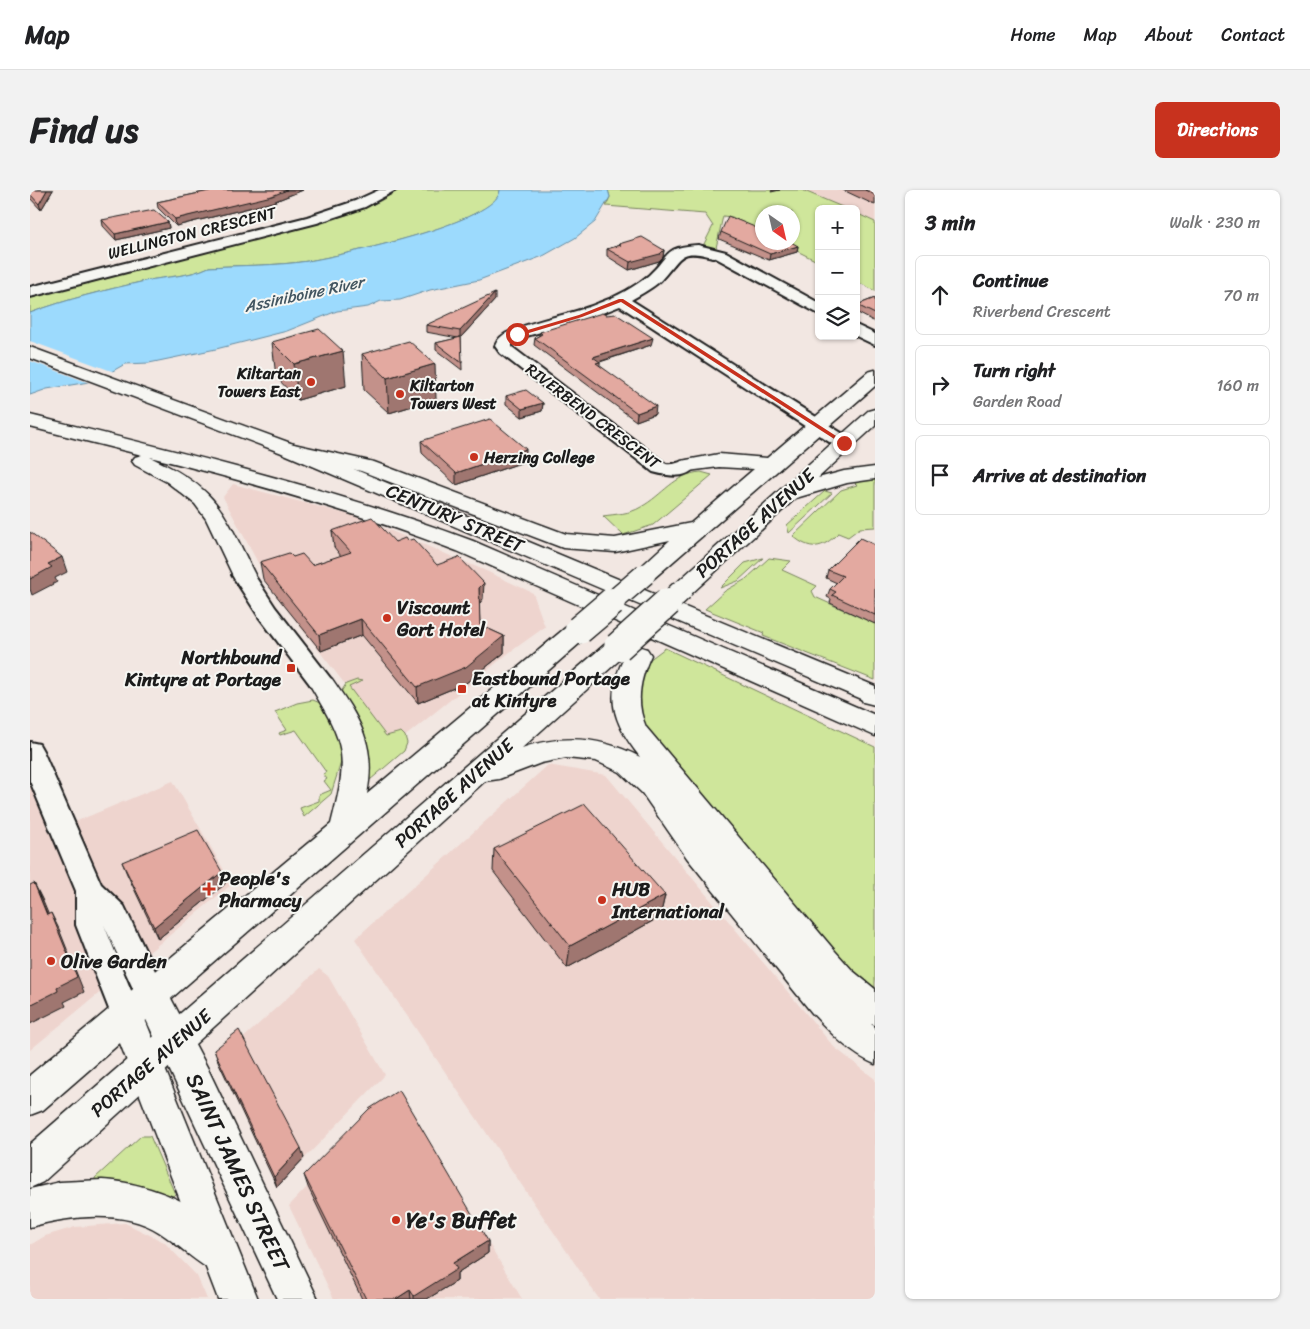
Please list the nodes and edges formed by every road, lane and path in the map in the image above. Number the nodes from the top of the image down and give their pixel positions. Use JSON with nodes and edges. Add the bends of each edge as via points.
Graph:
{"nodes":[{"id":1,"x":389,"y":190,"type":"edge"},
{"id":2,"x":30,"y":292,"type":"edge"},
{"id":3,"x":621,"y":300,"type":"junction"},
{"id":4,"x":815,"y":307,"type":"edge"},
{"id":5,"x":860,"y":332,"type":"edge"},
{"id":6,"x":875,"y":340,"type":"edge"},
{"id":7,"x":30,"y":352,"type":"edge"},
{"id":8,"x":875,"y":376,"type":"edge"},
{"id":9,"x":875,"y":415,"type":"edge"},
{"id":10,"x":30,"y":421,"type":"edge"},
{"id":11,"x":817,"y":426,"type":"junction"},
{"id":12,"x":844,"y":443,"type":"junction"},
{"id":13,"x":289,"y":449,"type":"junction"},
{"id":14,"x":159,"y":460,"type":"junction"},
{"id":15,"x":688,"y":465,"type":"junction"},
{"id":16,"x":771,"y":465,"type":"junction"},
{"id":17,"x":875,"y":472,"type":"edge"},
{"id":18,"x":739,"y":492,"type":"junction"},
{"id":19,"x":789,"y":494,"type":"junction"},
{"id":20,"x":698,"y":528,"type":"junction"},
{"id":21,"x":242,"y":576,"type":"joint"},
{"id":22,"x":628,"y":651,"type":"junction"},
{"id":23,"x":323,"y":685,"type":"joint"},
{"id":24,"x":874,"y":696,"type":"edge"},
{"id":25,"x":875,"y":726,"type":"edge"},
{"id":26,"x":30,"y":752,"type":"edge"},
{"id":27,"x":466,"y":782,"type":"junction"},
{"id":28,"x":344,"y":831,"type":"junction"},
{"id":29,"x":90,"y":890,"type":"junction"},
{"id":30,"x":152,"y":996,"type":"junction"},
{"id":31,"x":875,"y":1010,"type":"edge"},
{"id":32,"x":127,"y":1017,"type":"junction"},
{"id":33,"x":176,"y":1042,"type":"junction"},
{"id":34,"x":875,"y":1048,"type":"edge"},
{"id":35,"x":145,"y":1069,"type":"junction"},
{"id":36,"x":30,"y":1098,"type":"edge"},
{"id":37,"x":30,"y":1169,"type":"edge"},
{"id":38,"x":30,"y":1208,"type":"edge"},
{"id":39,"x":219,"y":1254,"type":"junction"},
{"id":40,"x":238,"y":1299,"type":"edge"},
{"id":41,"x":298,"y":1299,"type":"edge"}],
"edges":[{"from":1,"to":2,"type":"street","name":"WELLINGTON CRESCENT","via":[[360,204],[312,220]]},
{"from":3,"to":4,"type":"street","name":"RIVERBEND CRESCENT","via":[[654,278],[677,252],[698,249],[721,255]]},
{"from":3,"to":11,"type":"street"},
{"from":3,"to":15,"type":"street","name":"RIVERBEND CRESCENT","via":[[517,334],[503,346],[660,468],[673,472]]},
{"from":5,"to":6,"type":"street"},
{"from":7,"to":13,"type":"main road","name":"CENTURY STREET"},
{"from":8,"to":11,"type":"main road","name":"PORTAGE AVENUE"},
{"from":9,"to":12,"type":"main road","name":"PORTAGE AVENUE"},
{"from":10,"to":14,"type":"main road","via":[[89,436]]},
{"from":11,"to":12,"type":"street"},
{"from":11,"to":16,"type":"main road","name":"PORTAGE AVENUE"},
{"from":12,"to":19,"type":"main road","name":"PORTAGE AVENUE"},
{"from":13,"to":20,"type":"main road","via":[[367,466],[563,541],[615,545]]},
{"from":13,"to":24,"type":"main road","name":"CENTURY STREET"},
{"from":14,"to":21,"type":"main road","via":[[208,505],[222,528]]},
{"from":14,"to":25,"type":"main road","name":"CENTURY STREET","via":[[333,499],[426,530]]},
{"from":15,"to":16,"type":"main road","via":[[729,460]]},
{"from":15,"to":18,"type":"main road","via":[[719,474]]},
{"from":16,"to":18,"type":"main road","name":"PORTAGE AVENUE"},
{"from":17,"to":19,"type":"main road","via":[[844,477]]},
{"from":18,"to":20,"type":"main road","name":"PORTAGE AVENUE"},
{"from":19,"to":22,"type":"main road","name":"PORTAGE AVENUE","via":[[676,594]]},
{"from":20,"to":28,"type":"main road","name":"PORTAGE AVENUE","bridge":true},
{"from":21,"to":23,"type":"street"},
{"from":22,"to":27,"type":"main road","name":"PORTAGE AVENUE"},
{"from":22,"to":31,"type":"main road","via":[[630,671],[625,696],[627,718],[634,732],[823,960]]},
{"from":23,"to":28,"type":"main road","via":[[349,727],[358,753],[357,774]]},
{"from":26,"to":29,"type":"street","name":"SAINT JAMES STREET"},
{"from":27,"to":33,"type":"main road","name":"PORTAGE AVENUE"},
{"from":27,"to":34,"type":"main road","via":[[533,753],[566,746],[603,753],[627,763],[649,782],[698,850],[824,1002]]},
{"from":28,"to":30,"type":"main road","name":"PORTAGE AVENUE"},
{"from":29,"to":30,"type":"street","name":"SAINT JAMES STREET","via":[[114,914]]},
{"from":29,"to":32,"type":"street","name":"SAINT JAMES STREET","via":[[90,925]]},
{"from":30,"to":32,"type":"main road","name":"PORTAGE AVENUE"},
{"from":30,"to":33,"type":"main road","name":"SAINT JAMES STREET"},
{"from":32,"to":35,"type":"main road","name":"SAINT JAMES STREET"},
{"from":32,"to":36,"type":"main road","name":"PORTAGE AVENUE"},
{"from":33,"to":35,"type":"main road","name":"PORTAGE AVENUE"},
{"from":33,"to":41,"type":"main road","name":"SAINT JAMES STREET"},
{"from":35,"to":37,"type":"main road","name":"PORTAGE AVENUE"},
{"from":35,"to":39,"type":"main road","name":"SAINT JAMES STREET"},
{"from":38,"to":39,"type":"main road","via":[[46,1203],[103,1198],[141,1202],[168,1214]]},
{"from":39,"to":40,"type":"main road","name":"SAINT JAMES STREET"}]}
